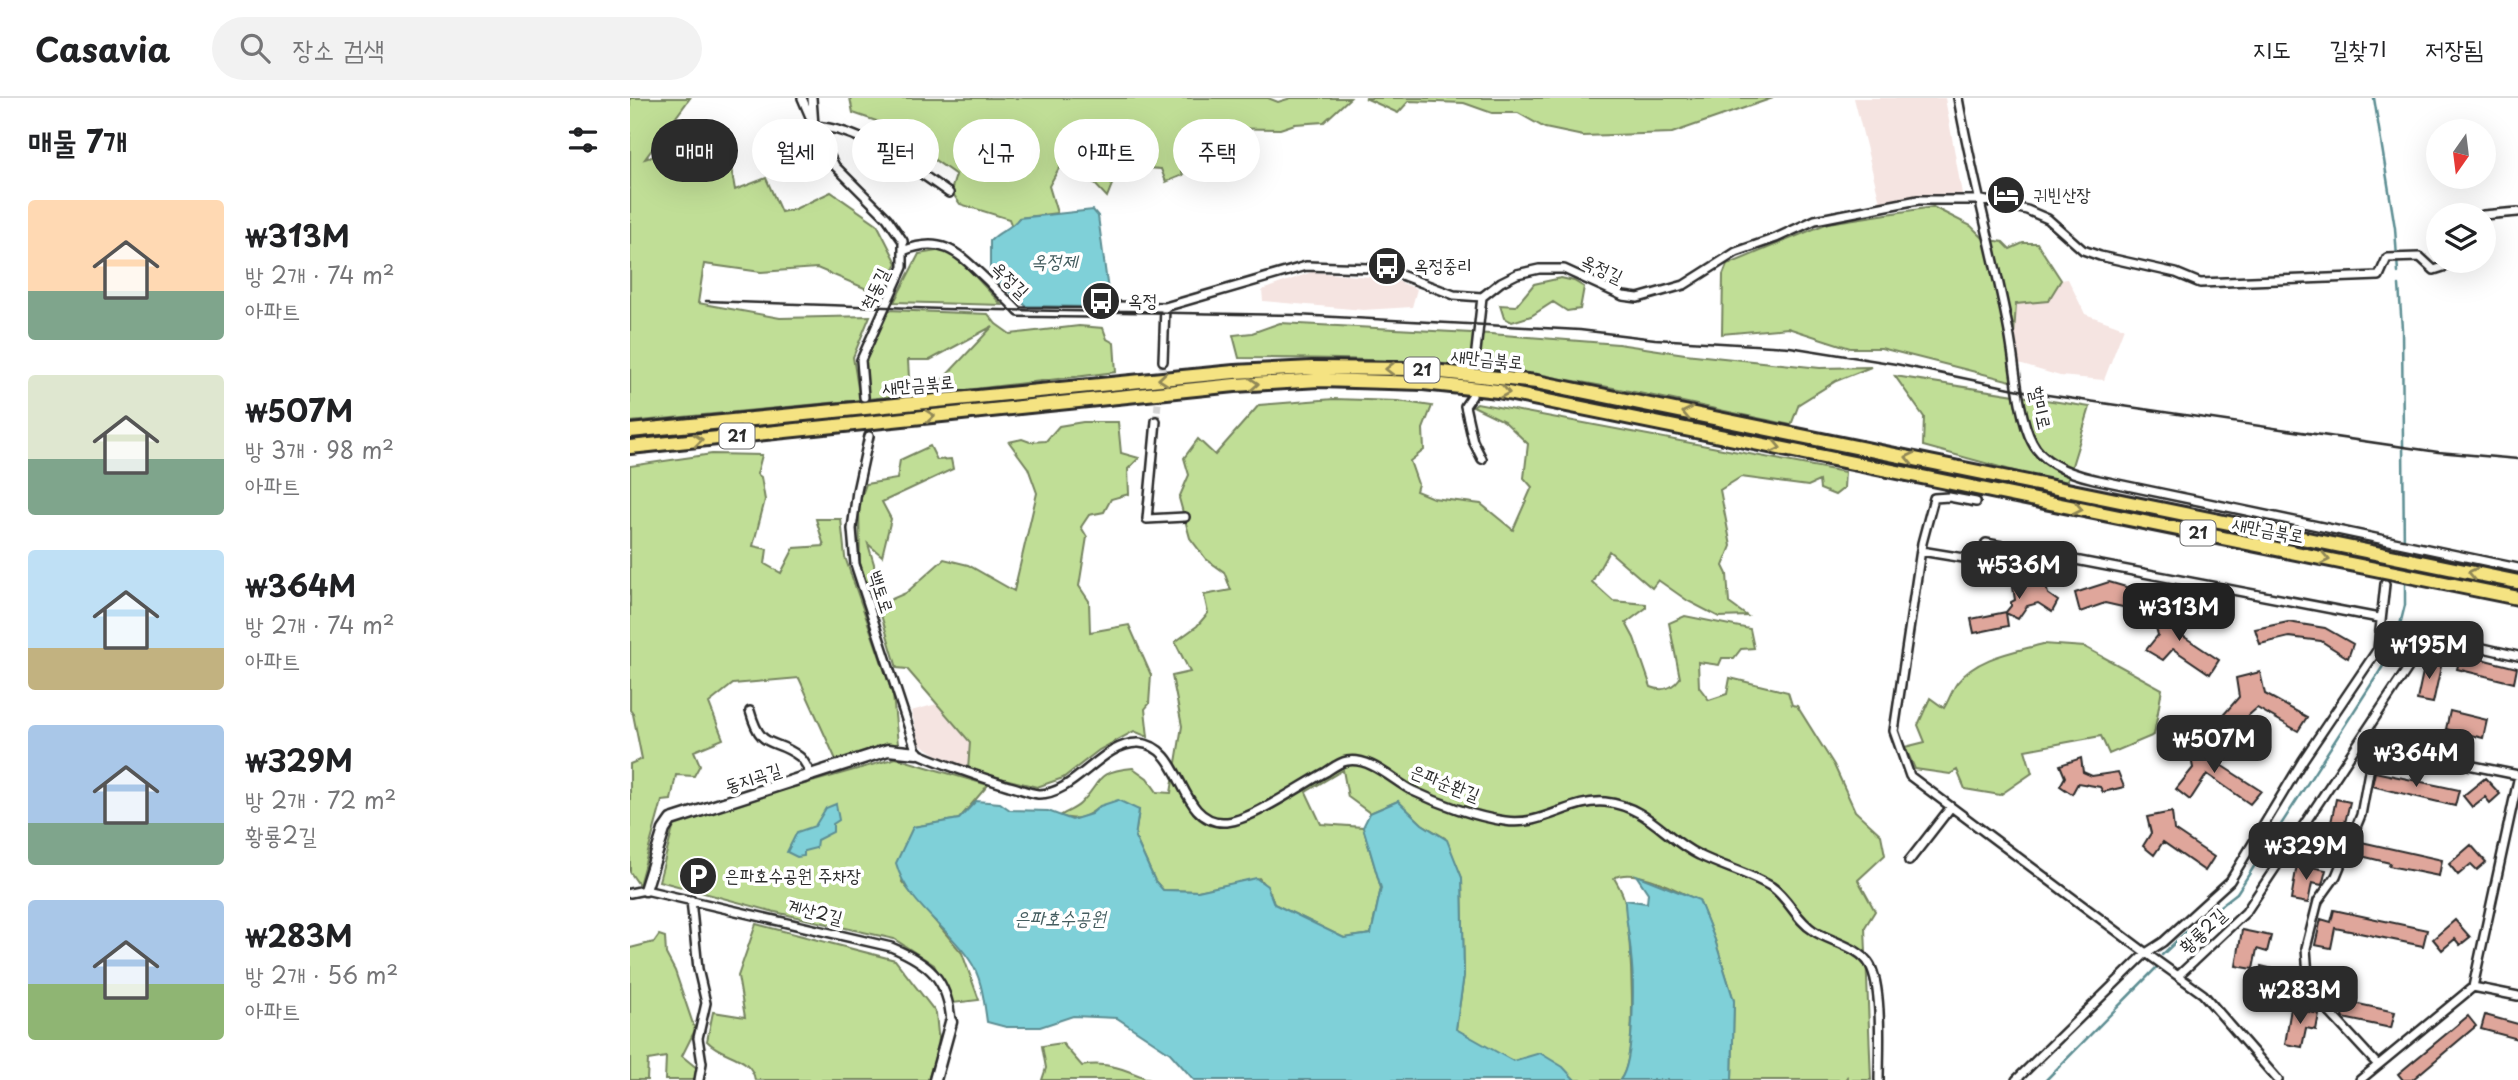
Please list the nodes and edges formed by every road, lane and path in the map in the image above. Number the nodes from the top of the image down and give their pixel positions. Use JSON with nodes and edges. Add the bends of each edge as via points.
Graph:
{"nodes":[{"id":1,"x":802,"y":98,"type":"edge"},
{"id":2,"x":811,"y":98,"type":"edge"},
{"id":3,"x":1958,"y":98,"type":"edge"},
{"id":4,"x":811,"y":119,"type":"edge"},
{"id":5,"x":813,"y":119,"type":"edge"},
{"id":6,"x":838,"y":130,"type":"edge"},
{"id":7,"x":838,"y":169,"type":"edge"},
{"id":8,"x":949,"y":193,"type":"dead end"},
{"id":9,"x":1982,"y":200,"type":"junction"},
{"id":10,"x":2518,"y":212,"type":"edge"},
{"id":11,"x":2496,"y":214,"type":"edge"},
{"id":12,"x":903,"y":251,"type":"junction"},
{"id":13,"x":2426,"y":263,"type":"edge"},
{"id":14,"x":1482,"y":297,"type":"junction"},
{"id":15,"x":1166,"y":307,"type":"junction"},
{"id":16,"x":1475,"y":360,"type":"dead end"},
{"id":17,"x":1163,"y":361,"type":"tunnel mouth"},
{"id":18,"x":1472,"y":396,"type":"dead end"},
{"id":19,"x":862,"y":402,"type":"junction"},
{"id":20,"x":1156,"y":421,"type":"tunnel mouth"},
{"id":21,"x":630,"y":431,"type":"edge"},
{"id":22,"x":869,"y":436,"type":"tunnel mouth"},
{"id":23,"x":630,"y":447,"type":"edge"},
{"id":24,"x":1482,"y":459,"type":"dead end"},
{"id":25,"x":1975,"y":495,"type":"junction"},
{"id":26,"x":1185,"y":517,"type":"dead end"},
{"id":27,"x":1921,"y":551,"type":"junction"},
{"id":28,"x":2518,"y":568,"type":"edge"},
{"id":29,"x":2384,"y":577,"type":"junction"},
{"id":30,"x":2518,"y":582,"type":"edge"},
{"id":31,"x":2518,"y":600,"type":"edge"},
{"id":32,"x":2379,"y":618,"type":"junction"},
{"id":33,"x":2518,"y":656,"type":"edge"},
{"id":34,"x":750,"y":711,"type":"dead end"},
{"id":35,"x":917,"y":753,"type":"junction"},
{"id":36,"x":812,"y":776,"type":"junction"},
{"id":37,"x":2518,"y":777,"type":"edge"},
{"id":38,"x":1951,"y":807,"type":"junction"},
{"id":39,"x":1909,"y":861,"type":"dead end"},
{"id":40,"x":645,"y":890,"type":"junction"},
{"id":41,"x":630,"y":893,"type":"edge"},
{"id":42,"x":691,"y":900,"type":"junction"},
{"id":43,"x":2146,"y":953,"type":"junction"},
{"id":44,"x":2179,"y":975,"type":"junction"},
{"id":45,"x":2473,"y":987,"type":"junction"},
{"id":46,"x":2518,"y":996,"type":"edge"},
{"id":47,"x":951,"y":1022,"type":"joint"},
{"id":48,"x":2378,"y":1065,"type":"junction"},
{"id":49,"x":699,"y":1080,"type":"edge"},
{"id":50,"x":936,"y":1080,"type":"edge"},
{"id":51,"x":1879,"y":1080,"type":"edge"},
{"id":52,"x":2016,"y":1080,"type":"edge"},
{"id":53,"x":2278,"y":1080,"type":"edge"},
{"id":54,"x":2360,"y":1080,"type":"edge"}],
"edges":[{"from":1,"to":4,"type":"street"},
{"from":2,"to":5,"type":"street","name":"척동길"},
{"from":3,"to":9,"type":"street","name":"할미로"},
{"from":6,"to":8,"type":"street"},
{"from":7,"to":12,"type":"street","name":"척동길","via":[[887,218],[902,240]]},
{"from":9,"to":13,"type":"street","name":"옥정길","via":[[2048,219],[2083,250],[2200,283],[2379,276],[2387,258],[2420,257]]},
{"from":9,"to":14,"type":"street","name":"옥정길","via":[[1918,200],[1815,219],[1736,253],[1684,285],[1638,298],[1623,296],[1564,269],[1539,268],[1509,278]]},
{"from":9,"to":28,"type":"street","name":"할미로","via":[[2032,443],[2069,473]]},
{"from":10,"to":11,"type":"street"},
{"from":12,"to":15,"type":"street","name":"옥정길","via":[[941,245],[956,252],[1019,312],[1107,313],[1114,306]]},
{"from":12,"to":19,"type":"street","name":"척동길","via":[[903,267],[861,360]]},
{"from":14,"to":15,"type":"street","name":"옥정길","via":[[1454,295],[1370,268],[1306,266]]},
{"from":14,"to":16,"type":"street"},
{"from":15,"to":17,"type":"street"},
{"from":18,"to":24,"type":"street","via":[[1465,406]]},
{"from":19,"to":21,"type":"highway","number":"21","via":[[841,410]]},
{"from":30,"to":19,"type":"highway","name":"새만금북로","number":"21","one_way":true,"via":[[1537,382],[1413,369],[1312,368]]},
{"from":20,"to":26,"type":"street","via":[[1147,519]]},
{"from":22,"to":35,"type":"street","name":"백토로","via":[[852,529],[855,564]]},
{"from":23,"to":25,"type":"highway","name":"새만금북로","number":"21","one_way":true,"via":[[1249,384],[1319,380],[1423,383],[1583,406]]},
{"from":25,"to":27,"type":"street","via":[[1934,498]]},
{"from":25,"to":29,"type":"highway","name":"새만금북로","number":"21","one_way":true,"via":[[2011,496]]},
{"from":27,"to":32,"type":"street","via":[[1982,561],[1986,543]]},
{"from":27,"to":38,"type":"street","via":[[1894,731],[1910,776]]},
{"from":29,"to":31,"type":"highway","name":"새만금북로","number":"21","via":[[2428,579]]},
{"from":29,"to":32,"type":"street"},
{"from":32,"to":43,"type":"street","via":[[2378,649],[2302,760],[2230,881]]},
{"from":33,"to":44,"type":"street","name":"황룡2길","via":[[2431,636],[2418,644],[2410,665],[2246,912]]},
{"from":34,"to":36,"type":"street","via":[[755,730],[764,741],[801,758]]},
{"from":35,"to":36,"type":"street","name":"동지곡길","via":[[888,750]]},
{"from":35,"to":51,"type":"street","name":"은파순환길","via":[[1040,794],[1060,787],[1117,747],[1138,743],[1155,747],[1202,814],[1210,821],[1222,822],[1246,817],[1346,761],[1370,765],[1414,791],[1506,821],[1532,822],[1590,803],[1635,811],[1688,849],[1774,888],[1812,930],[1863,956],[1872,968],[1875,990]]},
{"from":36,"to":40,"type":"street","name":"동지곡길","via":[[671,820]]},
{"from":37,"to":45,"type":"street"},
{"from":37,"to":48,"type":"street","via":[[2384,748],[2370,766],[2361,815],[2336,876],[2318,901],[2306,965],[2309,990]]},
{"from":38,"to":39,"type":"street"},
{"from":38,"to":43,"type":"street"},
{"from":40,"to":41,"type":"street","name":"계산2길"},
{"from":40,"to":42,"type":"street","name":"계산2길"},
{"from":42,"to":47,"type":"street","name":"계산2길","via":[[891,947],[918,958],[948,997]]},
{"from":42,"to":49,"type":"street","via":[[706,1003],[698,1038]]},
{"from":43,"to":44,"type":"street"},
{"from":43,"to":52,"type":"street"},
{"from":44,"to":53,"type":"street","via":[[2203,994]]},
{"from":45,"to":46,"type":"street"},
{"from":45,"to":48,"type":"street"},
{"from":47,"to":50,"type":"street"},
{"from":48,"to":54,"type":"street"}]}
